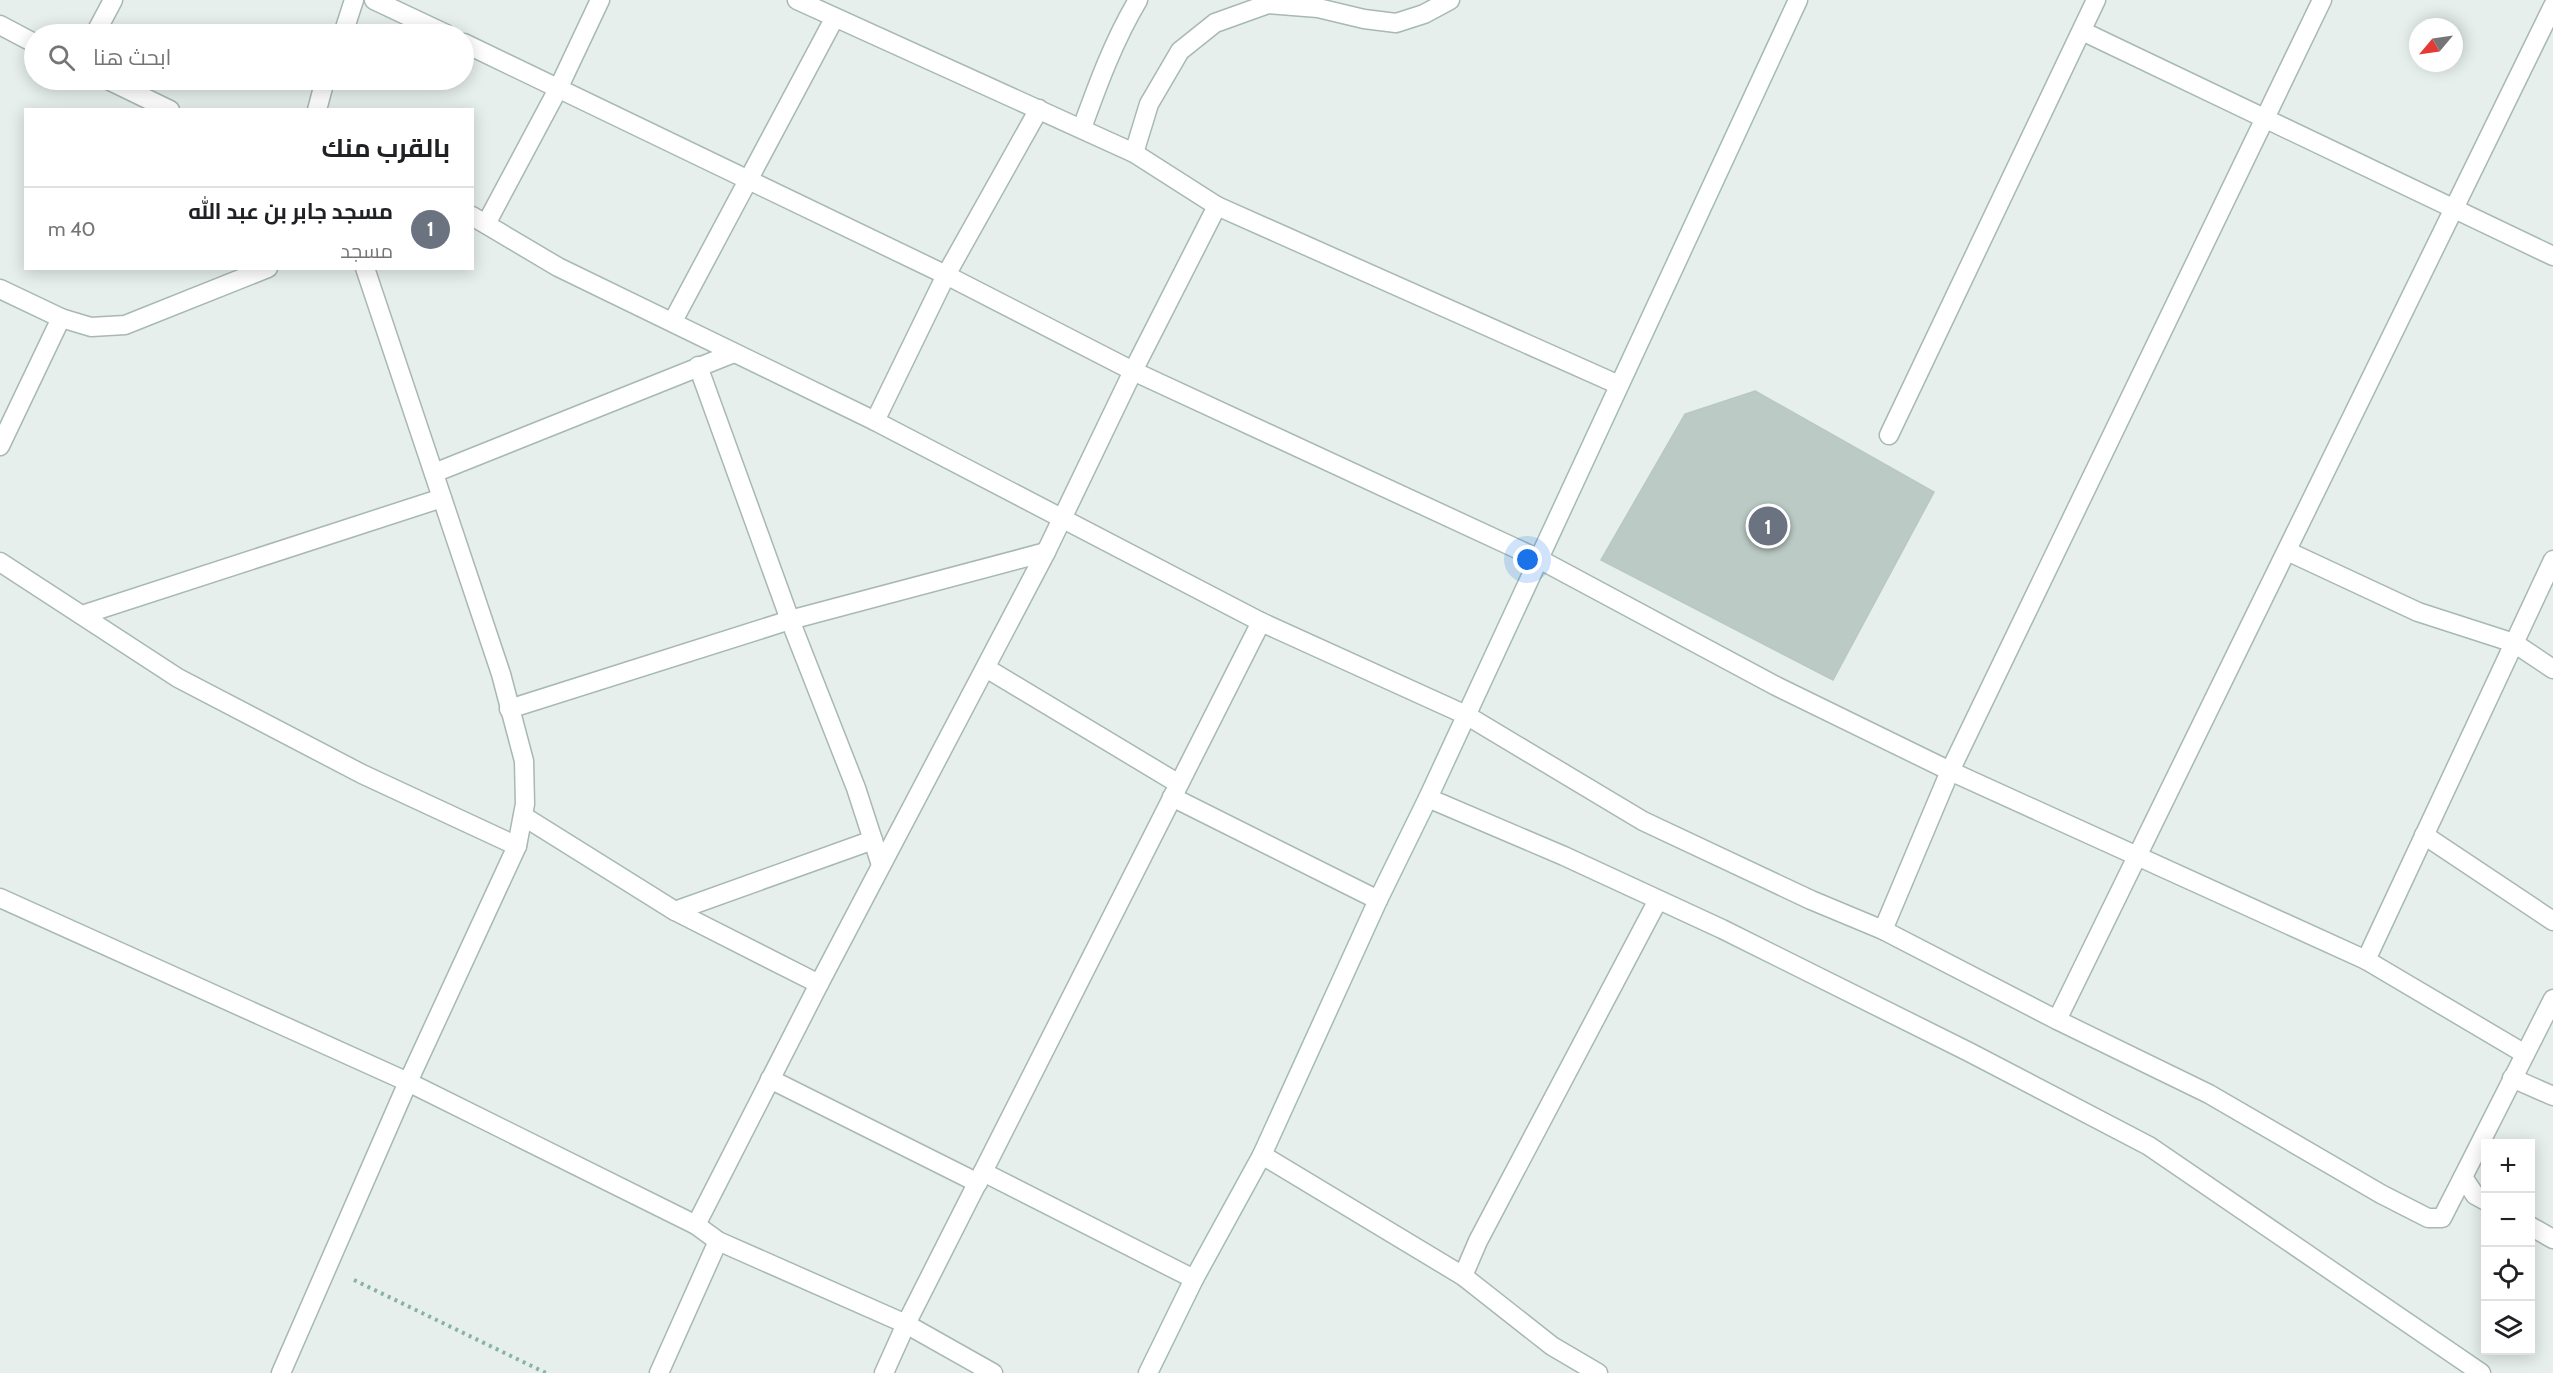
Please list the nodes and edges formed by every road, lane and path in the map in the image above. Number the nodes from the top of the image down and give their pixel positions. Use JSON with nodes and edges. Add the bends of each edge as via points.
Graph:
{"nodes":[{"id":1,"x":113,"y":0,"type":"edge"},
{"id":2,"x":354,"y":0,"type":"edge"},
{"id":3,"x":374,"y":0,"type":"edge"},
{"id":4,"x":600,"y":0,"type":"edge"},
{"id":5,"x":796,"y":0,"type":"edge"},
{"id":6,"x":1138,"y":0,"type":"edge"},
{"id":7,"x":1350,"y":0,"type":"edge"},
{"id":8,"x":1450,"y":0,"type":"edge"},
{"id":9,"x":1798,"y":0,"type":"edge"},
{"id":10,"x":2096,"y":0,"type":"edge"},
{"id":11,"x":2322,"y":0,"type":"edge"},
{"id":12,"x":2553,"y":6,"type":"edge"},
{"id":13,"x":834,"y":19,"type":"junction"},
{"id":14,"x":1364,"y":19,"type":"junction"},
{"id":15,"x":100,"y":24,"type":"edge"},
{"id":16,"x":346,"y":24,"type":"edge"},
{"id":17,"x":425,"y":24,"type":"edge"},
{"id":18,"x":0,"y":25,"type":"edge"},
{"id":19,"x":2082,"y":31,"type":"junction"},
{"id":20,"x":24,"y":38,"type":"edge"},
{"id":21,"x":474,"y":48,"type":"edge"},
{"id":22,"x":558,"y":88,"type":"junction"},
{"id":23,"x":129,"y":90,"type":"edge"},
{"id":24,"x":322,"y":90,"type":"edge"},
{"id":25,"x":166,"y":108,"type":"edge"},
{"id":26,"x":318,"y":108,"type":"edge"},
{"id":27,"x":1040,"y":109,"type":"junction"},
{"id":28,"x":2266,"y":119,"type":"junction"},
{"id":29,"x":1082,"y":128,"type":"junction"},
{"id":30,"x":1134,"y":153,"type":"junction"},
{"id":31,"x":747,"y":179,"type":"junction"},
{"id":32,"x":1217,"y":206,"type":"junction"},
{"id":33,"x":2455,"y":209,"type":"junction"},
{"id":34,"x":479,"y":220,"type":"edge"},
{"id":35,"x":2553,"y":256,"type":"edge"},
{"id":36,"x":263,"y":270,"type":"edge"},
{"id":37,"x":366,"y":270,"type":"edge"},
{"id":38,"x":946,"y":275,"type":"junction"},
{"id":39,"x":0,"y":288,"type":"edge"},
{"id":40,"x":61,"y":318,"type":"junction"},
{"id":41,"x":673,"y":321,"type":"junction"},
{"id":42,"x":734,"y":353,"type":"junction"},
{"id":43,"x":698,"y":366,"type":"junction"},
{"id":44,"x":1133,"y":371,"type":"junction"},
{"id":45,"x":1619,"y":386,"type":"junction"},
{"id":46,"x":875,"y":421,"type":"junction"},
{"id":47,"x":1888,"y":435,"type":"dead end"},
{"id":48,"x":0,"y":446,"type":"edge"},
{"id":49,"x":434,"y":473,"type":"junction"},
{"id":50,"x":442,"y":498,"type":"junction"},
{"id":51,"x":1063,"y":519,"type":"junction"},
{"id":52,"x":2287,"y":551,"type":"junction"},
{"id":53,"x":1046,"y":552,"type":"junction"},
{"id":54,"x":1539,"y":559,"type":"junction"},
{"id":55,"x":2553,"y":560,"type":"edge"},
{"id":56,"x":0,"y":562,"type":"edge"},
{"id":57,"x":82,"y":615,"type":"junction"},
{"id":58,"x":790,"y":620,"type":"junction"},
{"id":59,"x":1261,"y":622,"type":"junction"},
{"id":60,"x":2514,"y":643,"type":"junction"},
{"id":61,"x":986,"y":668,"type":"junction"},
{"id":62,"x":2553,"y":669,"type":"edge"},
{"id":63,"x":509,"y":709,"type":"junction"},
{"id":64,"x":1466,"y":715,"type":"junction"},
{"id":65,"x":1950,"y":771,"type":"junction"},
{"id":66,"x":1175,"y":790,"type":"junction"},
{"id":67,"x":1428,"y":798,"type":"junction"},
{"id":68,"x":523,"y":816,"type":"junction"},
{"id":69,"x":2424,"y":835,"type":"junction"},
{"id":70,"x":873,"y":840,"type":"junction"},
{"id":71,"x":517,"y":846,"type":"junction"},
{"id":72,"x":2137,"y":856,"type":"junction"},
{"id":73,"x":881,"y":865,"type":"junction"},
{"id":74,"x":0,"y":898,"type":"edge"},
{"id":75,"x":1378,"y":900,"type":"junction"},
{"id":76,"x":1658,"y":900,"type":"junction"},
{"id":77,"x":675,"y":911,"type":"junction"},
{"id":78,"x":2553,"y":921,"type":"edge"},
{"id":79,"x":1883,"y":930,"type":"junction"},
{"id":80,"x":2366,"y":960,"type":"junction"},
{"id":81,"x":819,"y":984,"type":"junction"},
{"id":82,"x":2553,"y":999,"type":"edge"},
{"id":83,"x":2057,"y":1020,"type":"junction"},
{"id":84,"x":2525,"y":1054,"type":"junction"},
{"id":85,"x":2512,"y":1078,"type":"junction"},
{"id":86,"x":770,"y":1079,"type":"junction"},
{"id":87,"x":408,"y":1082,"type":"junction"},
{"id":88,"x":2553,"y":1096,"type":"edge"},
{"id":89,"x":1262,"y":1155,"type":"junction"},
{"id":90,"x":980,"y":1177,"type":"junction"},
{"id":91,"x":2463,"y":1177,"type":"junction"},
{"id":92,"x":2481,"y":1198,"type":"edge"},
{"id":93,"x":696,"y":1225,"type":"junction"},
{"id":94,"x":2535,"y":1229,"type":"edge"},
{"id":95,"x":2553,"y":1239,"type":"edge"},
{"id":96,"x":718,"y":1241,"type":"junction"},
{"id":97,"x":326,"y":1267,"type":"junction"},
{"id":98,"x":1463,"y":1276,"type":"junction"},
{"id":99,"x":1194,"y":1279,"type":"junction"},
{"id":100,"x":906,"y":1324,"type":"junction"},
{"id":101,"x":286,"y":1371,"type":"edge"},
{"id":102,"x":546,"y":1373,"type":"edge"},
{"id":103,"x":659,"y":1373,"type":"edge"},
{"id":104,"x":884,"y":1373,"type":"edge"},
{"id":105,"x":993,"y":1373,"type":"edge"},
{"id":106,"x":1148,"y":1373,"type":"edge"},
{"id":107,"x":1598,"y":1373,"type":"edge"},
{"id":108,"x":2481,"y":1373,"type":"edge"}],
"edges":[{"from":1,"to":15,"type":"street"},
{"from":2,"to":16,"type":"street"},
{"from":3,"to":17,"type":"street"},
{"from":4,"to":22,"type":"street"},
{"from":5,"to":13,"type":"street"},
{"from":6,"to":29,"type":"street","via":[[1105,65]]},
{"from":7,"to":14,"type":"street"},
{"from":8,"to":14,"type":"street","via":[[1396,23]]},
{"from":9,"to":45,"type":"street"},
{"from":10,"to":19,"type":"street"},
{"from":11,"to":28,"type":"street"},
{"from":12,"to":33,"type":"street"},
{"from":13,"to":27,"type":"street"},
{"from":13,"to":31,"type":"street"},
{"from":14,"to":30,"type":"street","via":[[1318,8],[1268,4],[1215,23],[1180,51],[1149,104]]},
{"from":18,"to":20,"type":"street"},
{"from":19,"to":28,"type":"street"},
{"from":19,"to":47,"type":"street"},
{"from":21,"to":22,"type":"street"},
{"from":22,"to":31,"type":"street"},
{"from":22,"to":34,"type":"street"},
{"from":23,"to":25,"type":"street"},
{"from":24,"to":26,"type":"street"},
{"from":27,"to":29,"type":"street"},
{"from":27,"to":38,"type":"street"},
{"from":28,"to":33,"type":"street"},
{"from":28,"to":65,"type":"street"},
{"from":29,"to":30,"type":"street"},
{"from":30,"to":32,"type":"street"},
{"from":31,"to":38,"type":"street"},
{"from":31,"to":41,"type":"street"},
{"from":32,"to":44,"type":"street"},
{"from":32,"to":45,"type":"street"},
{"from":33,"to":35,"type":"street"},
{"from":33,"to":52,"type":"street"},
{"from":34,"to":41,"type":"street","via":[[558,267]]},
{"from":36,"to":40,"type":"street","via":[[125,325],[91,327]]},
{"from":37,"to":49,"type":"street"},
{"from":38,"to":44,"type":"street"},
{"from":38,"to":46,"type":"street"},
{"from":39,"to":40,"type":"street"},
{"from":40,"to":48,"type":"street"},
{"from":41,"to":42,"type":"street"},
{"from":42,"to":43,"type":"street"},
{"from":42,"to":46,"type":"street"},
{"from":43,"to":49,"type":"street"},
{"from":43,"to":58,"type":"street"},
{"from":44,"to":51,"type":"street"},
{"from":44,"to":54,"type":"street"},
{"from":45,"to":54,"type":"street"},
{"from":46,"to":51,"type":"street"},
{"from":49,"to":50,"type":"street"},
{"from":50,"to":57,"type":"street"},
{"from":50,"to":63,"type":"street"},
{"from":51,"to":53,"type":"street"},
{"from":51,"to":59,"type":"street"},
{"from":52,"to":60,"type":"street","via":[[2418,612]]},
{"from":52,"to":72,"type":"street"},
{"from":53,"to":58,"type":"street"},
{"from":53,"to":61,"type":"street"},
{"from":54,"to":64,"type":"street"},
{"from":54,"to":65,"type":"street","via":[[1776,686]]},
{"from":55,"to":60,"type":"street"},
{"from":56,"to":57,"type":"street"},
{"from":57,"to":71,"type":"street","via":[[178,678],[362,774]]},
{"from":58,"to":63,"type":"street"},
{"from":58,"to":70,"type":"street"},
{"from":59,"to":64,"type":"street"},
{"from":59,"to":66,"type":"street"},
{"from":60,"to":62,"type":"street"},
{"from":60,"to":69,"type":"street"},
{"from":61,"to":66,"type":"street"},
{"from":61,"to":73,"type":"street"},
{"from":63,"to":68,"type":"street","via":[[524,761]]},
{"from":64,"to":67,"type":"street"},
{"from":64,"to":79,"type":"street","via":[[1643,821]]},
{"from":65,"to":72,"type":"street"},
{"from":65,"to":79,"type":"street"},
{"from":66,"to":75,"type":"street"},
{"from":66,"to":90,"type":"street"},
{"from":67,"to":75,"type":"street"},
{"from":67,"to":76,"type":"street"},
{"from":68,"to":71,"type":"street"},
{"from":68,"to":77,"type":"street"},
{"from":69,"to":78,"type":"street"},
{"from":69,"to":80,"type":"street"},
{"from":70,"to":73,"type":"street"},
{"from":70,"to":77,"type":"street"},
{"from":71,"to":87,"type":"street"},
{"from":72,"to":80,"type":"street"},
{"from":72,"to":83,"type":"street"},
{"from":73,"to":81,"type":"street"},
{"from":74,"to":87,"type":"street"},
{"from":75,"to":89,"type":"street"},
{"from":76,"to":98,"type":"street"},
{"from":76,"to":108,"type":"street","via":[[1970,1052],[2149,1146]]},
{"from":77,"to":81,"type":"street"},
{"from":79,"to":83,"type":"street"},
{"from":80,"to":84,"type":"street"},
{"from":81,"to":86,"type":"street"},
{"from":82,"to":84,"type":"street"},
{"from":83,"to":91,"type":"street","via":[[2209,1094],[2428,1218],[2442,1218]]},
{"from":84,"to":85,"type":"street"},
{"from":85,"to":88,"type":"street"},
{"from":85,"to":91,"type":"street"},
{"from":86,"to":90,"type":"street"},
{"from":86,"to":93,"type":"street"},
{"from":87,"to":93,"type":"street"},
{"from":87,"to":97,"type":"street"},
{"from":89,"to":98,"type":"street"},
{"from":89,"to":99,"type":"street"},
{"from":90,"to":99,"type":"street"},
{"from":90,"to":100,"type":"street"},
{"from":91,"to":92,"type":"street"},
{"from":93,"to":96,"type":"street"},
{"from":94,"to":95,"type":"street"},
{"from":96,"to":100,"type":"street"},
{"from":96,"to":103,"type":"street"},
{"from":97,"to":101,"type":"street"},
{"from":97,"to":102,"type":"path"},
{"from":98,"to":107,"type":"street","via":[[1552,1346]]},
{"from":99,"to":106,"type":"street"},
{"from":100,"to":104,"type":"street"},
{"from":100,"to":105,"type":"street"}]}
